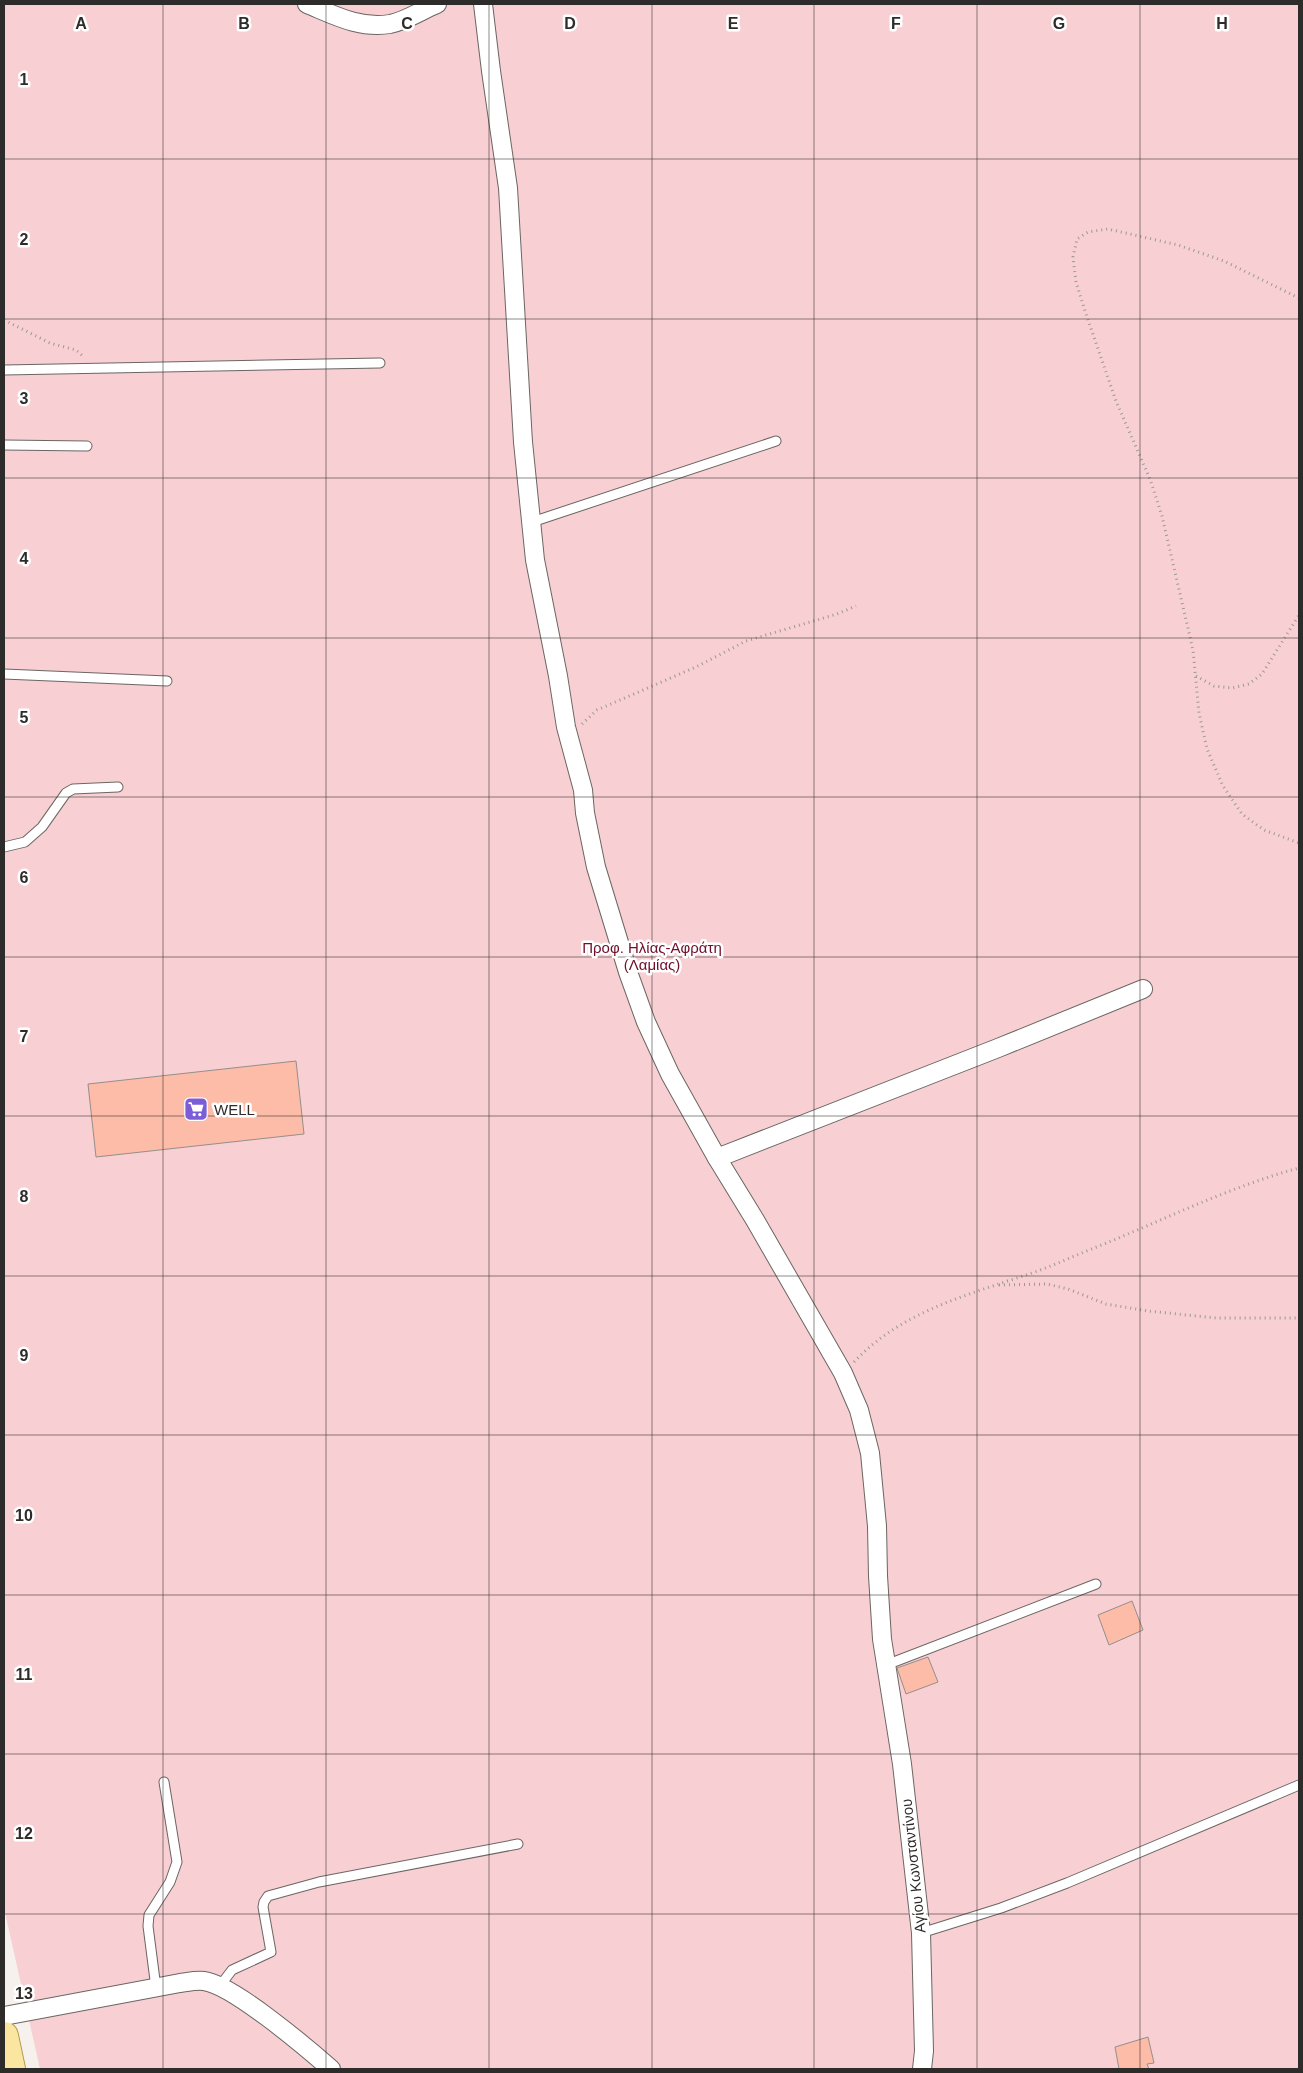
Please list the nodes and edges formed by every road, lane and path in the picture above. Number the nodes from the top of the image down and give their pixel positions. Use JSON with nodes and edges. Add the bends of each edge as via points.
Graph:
{"nodes":[{"id":1,"x":307,"y":4,"type":"edge"},
{"id":2,"x":437,"y":4,"type":"edge"},
{"id":3,"x":483,"y":4,"type":"edge"},
{"id":4,"x":1299,"y":298,"type":"edge"},
{"id":5,"x":4,"y":320,"type":"edge"},
{"id":6,"x":380,"y":363,"type":"dead end"},
{"id":7,"x":95,"y":368,"type":"junction"},
{"id":8,"x":4,"y":370,"type":"edge"},
{"id":9,"x":776,"y":441,"type":"dead end"},
{"id":10,"x":4,"y":445,"type":"edge"},
{"id":11,"x":87,"y":446,"type":"dead end"},
{"id":12,"x":532,"y":522,"type":"junction"},
{"id":13,"x":856,"y":606,"type":"dead end"},
{"id":14,"x":1299,"y":615,"type":"edge"},
{"id":15,"x":4,"y":674,"type":"edge"},
{"id":16,"x":1196,"y":676,"type":"junction"},
{"id":17,"x":168,"y":681,"type":"dead end"},
{"id":18,"x":570,"y":743,"type":"junction"},
{"id":19,"x":118,"y":788,"type":"dead end"},
{"id":20,"x":1299,"y":843,"type":"edge"},
{"id":21,"x":4,"y":847,"type":"edge"},
{"id":22,"x":1143,"y":989,"type":"dead end"},
{"id":23,"x":717,"y":1158,"type":"junction"},
{"id":24,"x":1299,"y":1168,"type":"edge"},
{"id":25,"x":994,"y":1285,"type":"junction"},
{"id":26,"x":1299,"y":1318,"type":"edge"},
{"id":27,"x":843,"y":1373,"type":"junction"},
{"id":28,"x":1096,"y":1584,"type":"dead end"},
{"id":29,"x":886,"y":1665,"type":"junction"},
{"id":30,"x":164,"y":1782,"type":"dead end"},
{"id":31,"x":1299,"y":1785,"type":"edge"},
{"id":32,"x":518,"y":1844,"type":"dead end"},
{"id":33,"x":921,"y":1934,"type":"junction"},
{"id":34,"x":219,"y":1986,"type":"junction"},
{"id":35,"x":156,"y":1988,"type":"junction"},
{"id":36,"x":4,"y":2016,"type":"edge"},
{"id":37,"x":4,"y":2036,"type":"edge"},
{"id":38,"x":11,"y":2069,"type":"edge"},
{"id":39,"x":331,"y":2069,"type":"edge"},
{"id":40,"x":922,"y":2069,"type":"edge"}],
"edges":[{"from":1,"to":2,"type":"street","via":[[350,22],[368,25],[391,24]]},
{"from":3,"to":12,"type":"street","name":"Αγίου Κωνσταντίνου","via":[[508,188],[523,442]]},
{"from":4,"to":16,"type":"path","via":[[1224,262],[1170,243],[1108,229],[1088,232],[1077,239],[1073,257],[1076,282],[1116,401],[1150,479],[1162,516]]},
{"from":5,"to":7,"type":"path","via":[[50,343],[76,350]]},
{"from":6,"to":7,"type":"lane"},
{"from":7,"to":8,"type":"lane"},
{"from":9,"to":12,"type":"lane"},
{"from":10,"to":11,"type":"lane"},
{"from":12,"to":18,"type":"street","name":"Αγίου Κωνσταντίνου","via":[[541,596]]},
{"from":13,"to":18,"type":"path","via":[[746,641],[696,667],[597,710],[581,724]]},
{"from":14,"to":16,"type":"path","via":[[1262,674],[1249,684],[1232,688],[1214,686]]},
{"from":15,"to":17,"type":"lane"},
{"from":16,"to":20,"type":"path","via":[[1207,750],[1223,786],[1242,814],[1264,830]]},
{"from":18,"to":23,"type":"street","name":"Αγίου Κωνσταντίνου","via":[[583,790],[596,867],[628,972],[670,1074]]},
{"from":19,"to":21,"type":"lane","via":[[66,793],[42,827],[25,842]]},
{"from":22,"to":23,"type":"street"},
{"from":23,"to":27,"type":"street","name":"Αγίου Κωνσταντίνου"},
{"from":24,"to":25,"type":"path","via":[[1240,1187],[1064,1260]]},
{"from":25,"to":26,"type":"path","via":[[1047,1284],[1106,1304],[1148,1311],[1216,1318]]},
{"from":25,"to":27,"type":"path","via":[[963,1294],[904,1322],[880,1338]]},
{"from":27,"to":29,"type":"street","name":"Αγίου Κωνσταντίνου","via":[[859,1410],[870,1452]]},
{"from":28,"to":29,"type":"lane"},
{"from":29,"to":33,"type":"street","name":"Αγίου Κωνσταντίνου","via":[[902,1764]]},
{"from":30,"to":35,"type":"lane","via":[[177,1862],[170,1882],[149,1915]]},
{"from":31,"to":33,"type":"lane","via":[[1066,1884]]},
{"from":32,"to":34,"type":"lane","via":[[319,1882],[268,1896],[263,1907],[271,1952],[232,1970]]},
{"from":33,"to":40,"type":"street","name":"Αγίου Κωνσταντίνου"},
{"from":34,"to":35,"type":"street","via":[[196,1981]]},
{"from":34,"to":39,"type":"street","via":[[231,1991]]},
{"from":35,"to":36,"type":"street"},
{"from":37,"to":38,"type":"main road"}]}
